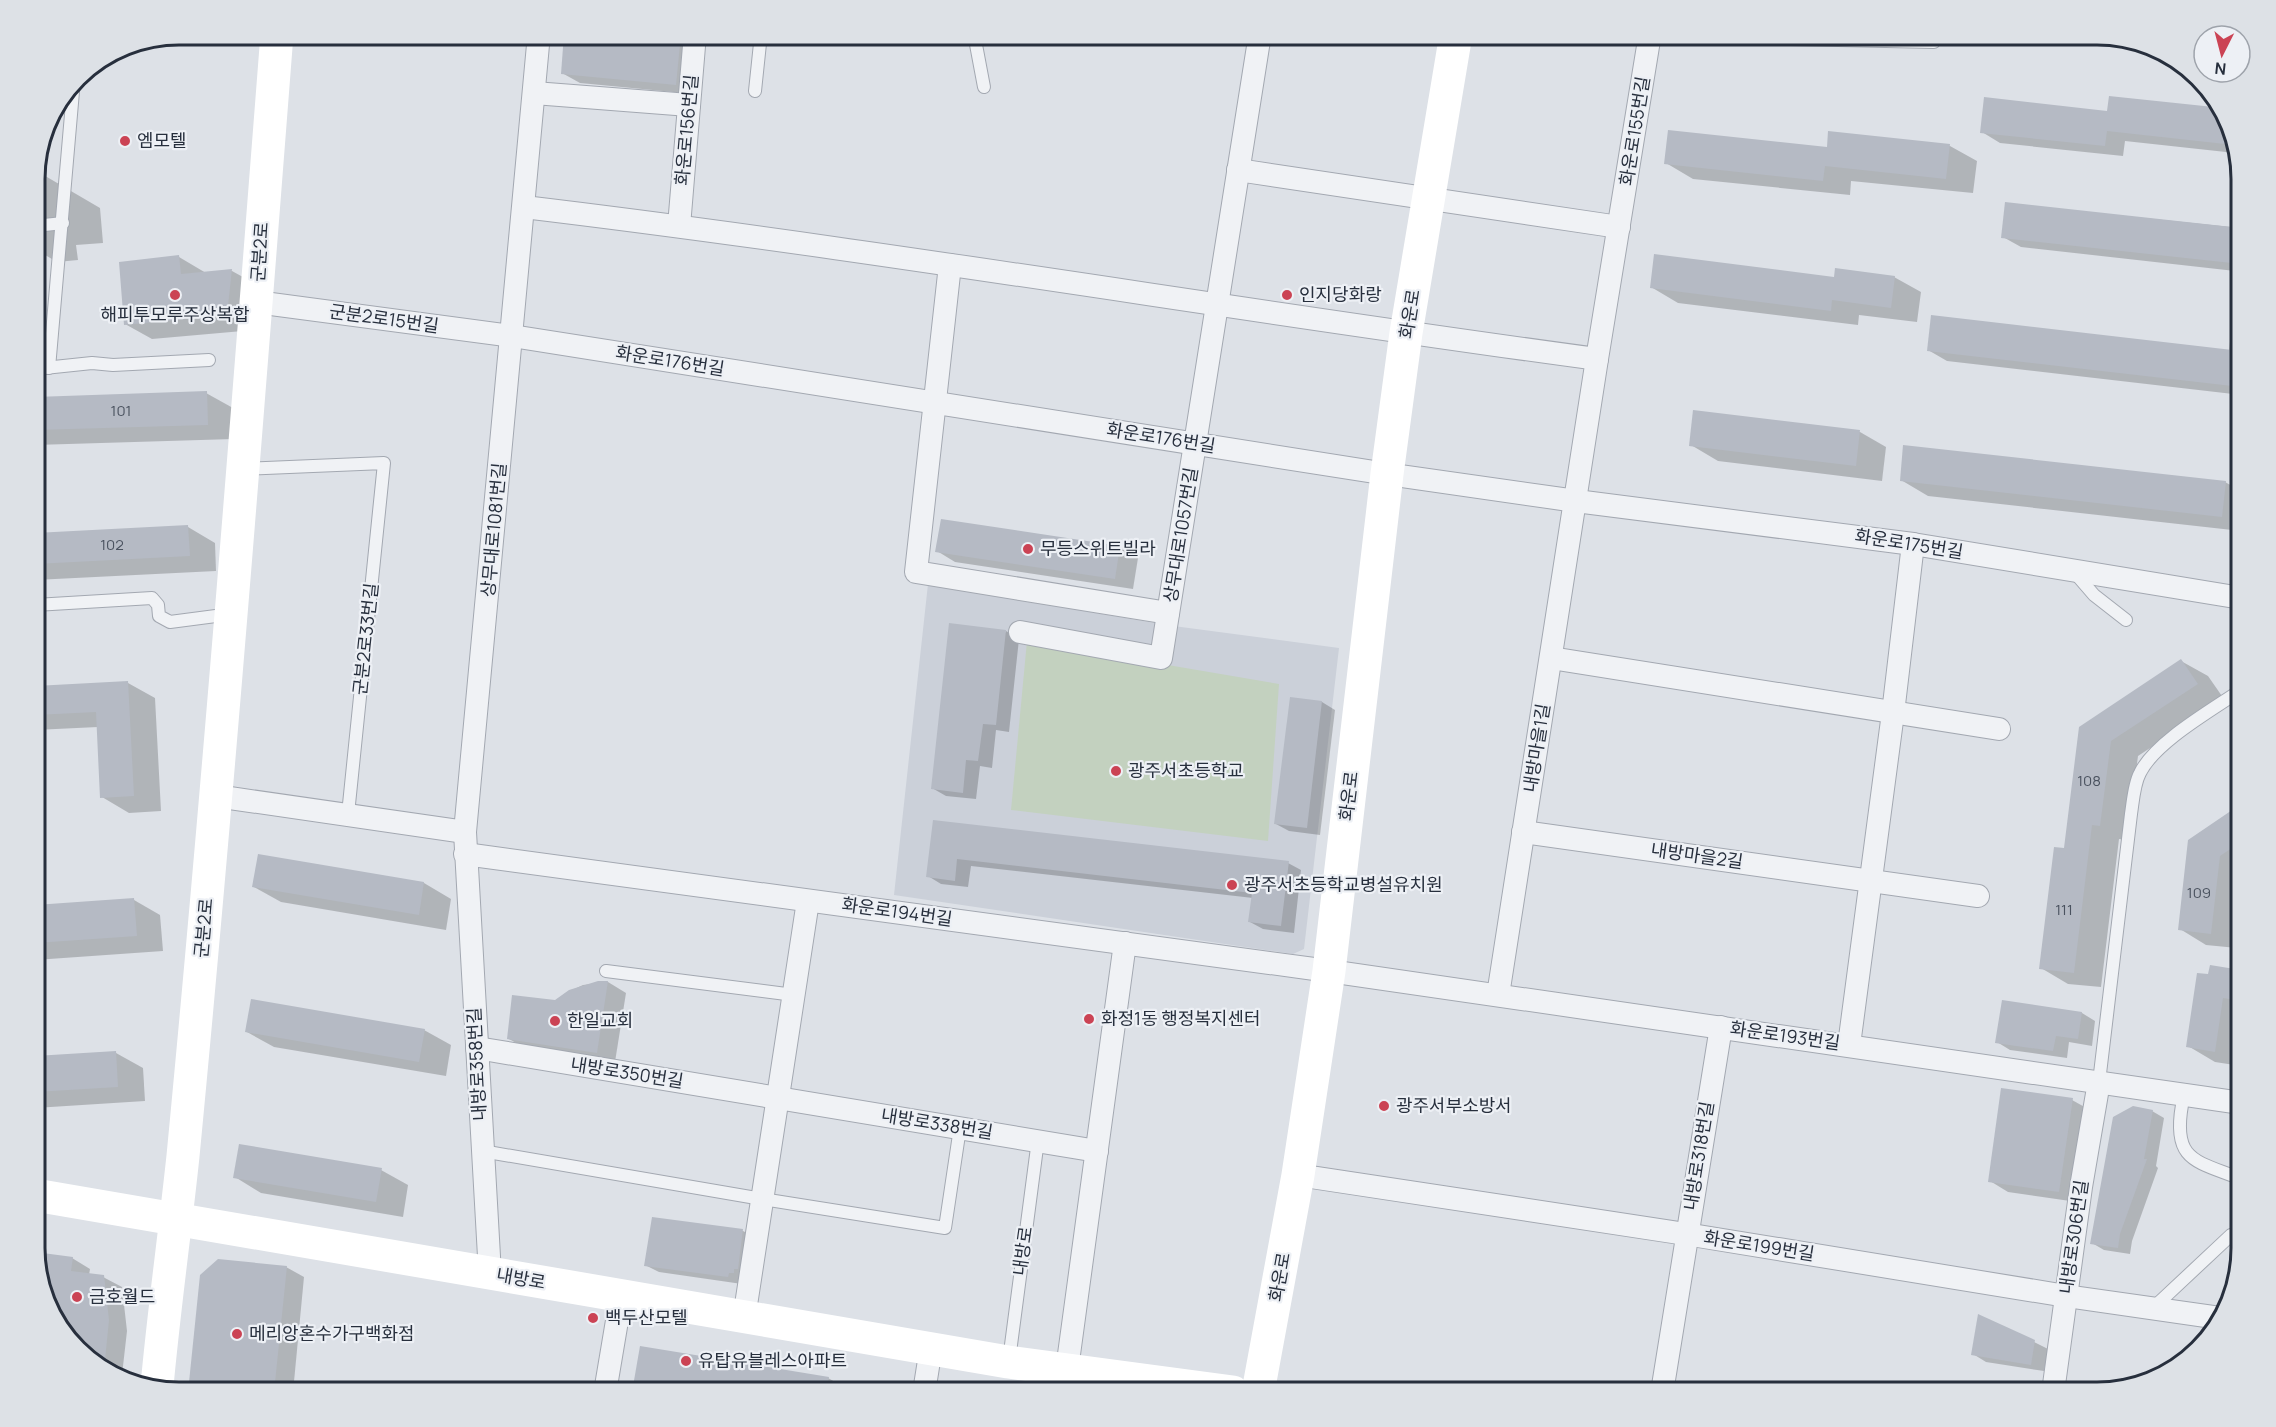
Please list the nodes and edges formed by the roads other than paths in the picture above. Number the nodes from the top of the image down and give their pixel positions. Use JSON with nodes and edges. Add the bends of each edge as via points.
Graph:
{"nodes":[{"id":1,"x":276,"y":45,"type":"edge"},
{"id":2,"x":538,"y":45,"type":"edge"},
{"id":3,"x":694,"y":45,"type":"edge"},
{"id":4,"x":760,"y":45,"type":"edge"},
{"id":5,"x":976,"y":45,"type":"edge"},
{"id":6,"x":1258,"y":45,"type":"edge"},
{"id":7,"x":1453,"y":45,"type":"edge"},
{"id":8,"x":1648,"y":45,"type":"edge"},
{"id":9,"x":984,"y":87,"type":"dead end"},
{"id":10,"x":755,"y":91,"type":"dead end"},
{"id":11,"x":534,"y":93,"type":"junction"},
{"id":12,"x":74,"y":97,"type":"edge"},
{"id":13,"x":689,"y":105,"type":"junction"},
{"id":14,"x":1238,"y":170,"type":"junction"},
{"id":15,"x":1429,"y":197,"type":"junction"},
{"id":16,"x":524,"y":207,"type":"junction"},
{"id":17,"x":63,"y":223,"type":"junction"},
{"id":18,"x":45,"y":225,"type":"edge"},
{"id":19,"x":679,"y":226,"type":"junction"},
{"id":20,"x":1619,"y":227,"type":"junction"},
{"id":21,"x":950,"y":265,"type":"junction"},
{"id":22,"x":256,"y":302,"type":"junction"},
{"id":23,"x":1217,"y":303,"type":"junction"},
{"id":24,"x":1406,"y":333,"type":"junction"},
{"id":25,"x":512,"y":336,"type":"junction"},
{"id":26,"x":1597,"y":359,"type":"junction"},
{"id":27,"x":209,"y":360,"type":"dead end"},
{"id":28,"x":45,"y":368,"type":"edge"},
{"id":29,"x":49,"y":368,"type":"junction"},
{"id":30,"x":934,"y":403,"type":"junction"},
{"id":31,"x":1196,"y":444,"type":"junction"},
{"id":32,"x":244,"y":469,"type":"junction"},
{"id":33,"x":1387,"y":474,"type":"junction"},
{"id":34,"x":1576,"y":501,"type":"junction"},
{"id":35,"x":1914,"y":544,"type":"junction"},
{"id":36,"x":2072,"y":570,"type":"junction"},
{"id":37,"x":2231,"y":596,"type":"edge"},
{"id":38,"x":45,"y":604,"type":"edge"},
{"id":39,"x":232,"y":614,"type":"junction"},
{"id":40,"x":1167,"y":619,"type":"junction"},
{"id":41,"x":2126,"y":620,"type":"dead end"},
{"id":42,"x":1020,"y":632,"type":"dead end"},
{"id":43,"x":1551,"y":658,"type":"junction"},
{"id":44,"x":2231,"y":697,"type":"edge"},
{"id":45,"x":1893,"y":713,"type":"junction"},
{"id":46,"x":1999,"y":729,"type":"dead end"},
{"id":47,"x":216,"y":796,"type":"junction"},
{"id":48,"x":348,"y":814,"type":"junction"},
{"id":49,"x":1524,"y":832,"type":"junction"},
{"id":50,"x":465,"y":843,"type":"junction"},
{"id":51,"x":1871,"y":881,"type":"junction"},
{"id":52,"x":1978,"y":896,"type":"dead end"},
{"id":53,"x":808,"y":900,"type":"junction"},
{"id":54,"x":1125,"y":944,"type":"junction"},
{"id":55,"x":606,"y":971,"type":"dead end"},
{"id":56,"x":1329,"y":971,"type":"junction"},
{"id":57,"x":794,"y":995,"type":"junction"},
{"id":58,"x":1498,"y":995,"type":"junction"},
{"id":59,"x":1720,"y":1027,"type":"junction"},
{"id":60,"x":1849,"y":1046,"type":"junction"},
{"id":61,"x":477,"y":1048,"type":"junction"},
{"id":62,"x":2099,"y":1082,"type":"junction"},
{"id":63,"x":778,"y":1098,"type":"junction"},
{"id":64,"x":2231,"y":1102,"type":"edge"},
{"id":65,"x":2182,"y":1105,"type":"dead end"},
{"id":66,"x":960,"y":1128,"type":"junction"},
{"id":67,"x":1038,"y":1140,"type":"junction"},
{"id":68,"x":482,"y":1151,"type":"junction"},
{"id":69,"x":1097,"y":1151,"type":"junction"},
{"id":70,"x":1298,"y":1175,"type":"junction"},
{"id":71,"x":2231,"y":1175,"type":"edge"},
{"id":72,"x":45,"y":1197,"type":"edge"},
{"id":73,"x":762,"y":1199,"type":"junction"},
{"id":74,"x":176,"y":1220,"type":"junction"},
{"id":75,"x":1686,"y":1234,"type":"junction"},
{"id":76,"x":2231,"y":1236,"type":"edge"},
{"id":77,"x":490,"y":1274,"type":"junction"},
{"id":78,"x":2066,"y":1296,"type":"junction"},
{"id":79,"x":621,"y":1297,"type":"junction"},
{"id":80,"x":2152,"y":1308,"type":"junction"},
{"id":81,"x":2212,"y":1317,"type":"edge"},
{"id":82,"x":744,"y":1318,"type":"junction"},
{"id":83,"x":931,"y":1347,"type":"junction"},
{"id":84,"x":1008,"y":1362,"type":"junction"},
{"id":85,"x":1067,"y":1369,"type":"junction"},
{"id":86,"x":158,"y":1380,"type":"edge"},
{"id":87,"x":607,"y":1382,"type":"edge"},
{"id":88,"x":926,"y":1382,"type":"edge"},
{"id":89,"x":1161,"y":1382,"type":"edge"},
{"id":90,"x":1260,"y":1382,"type":"edge"},
{"id":91,"x":1664,"y":1382,"type":"edge"},
{"id":92,"x":2054,"y":1382,"type":"edge"}],
"edges":[{"from":1,"to":22,"type":"street","name":"군분2로"},
{"from":2,"to":11,"type":"street","name":"상무대로1081번길"},
{"from":3,"to":13,"type":"street","name":"화운로156번길"},
{"from":4,"to":10,"type":"lane"},
{"from":5,"to":9,"type":"lane"},
{"from":6,"to":14,"type":"street","name":"상무대로1057번길"},
{"from":7,"to":15,"type":"street","name":"화운로"},
{"from":8,"to":20,"type":"street","name":"화운로155번길"},
{"from":11,"to":13,"type":"street"},
{"from":11,"to":16,"type":"street","name":"상무대로1081번길"},
{"from":12,"to":17,"type":"lane"},
{"from":13,"to":19,"type":"street","name":"화운로156번길"},
{"from":14,"to":15,"type":"street"},
{"from":14,"to":23,"type":"street","name":"상무대로1057번길"},
{"from":15,"to":20,"type":"street"},
{"from":15,"to":24,"type":"street","name":"화운로"},
{"from":16,"to":19,"type":"street"},
{"from":16,"to":25,"type":"street","name":"상무대로1081번길"},
{"from":17,"to":18,"type":"lane"},
{"from":17,"to":29,"type":"lane"},
{"from":19,"to":21,"type":"street"},
{"from":20,"to":26,"type":"street"},
{"from":21,"to":23,"type":"street"},
{"from":21,"to":30,"type":"street"},
{"from":22,"to":25,"type":"street","name":"군분2로15번길"},
{"from":22,"to":32,"type":"street","name":"군분2로"},
{"from":23,"to":24,"type":"street"},
{"from":23,"to":31,"type":"street","name":"상무대로1057번길"},
{"from":24,"to":26,"type":"street"},
{"from":24,"to":33,"type":"street","name":"화운로"},
{"from":25,"to":30,"type":"street","name":"화운로176번길"},
{"from":25,"to":50,"type":"street","name":"상무대로1081번길"},
{"from":26,"to":34,"type":"street"},
{"from":27,"to":29,"type":"lane"},
{"from":28,"to":29,"type":"lane"},
{"from":30,"to":31,"type":"street","name":"화운로176번길"},
{"from":30,"to":40,"type":"street","via":[[916,572]]},
{"from":31,"to":33,"type":"street","name":"화운로176번길"},
{"from":31,"to":40,"type":"street","name":"상무대로1057번길"},
{"from":32,"to":39,"type":"street","name":"군분2로"},
{"from":32,"to":48,"type":"lane","name":"군분2로33번길","via":[[384,464]]},
{"from":33,"to":34,"type":"street","name":"화운로175번길"},
{"from":33,"to":56,"type":"street","name":"화운로"},
{"from":34,"to":35,"type":"street","name":"화운로175번길"},
{"from":34,"to":43,"type":"street","name":"내방마을1길"},
{"from":35,"to":36,"type":"street","name":"화운로175번길"},
{"from":35,"to":45,"type":"street"},
{"from":36,"to":37,"type":"street","name":"화운로175번길"},
{"from":36,"to":41,"type":"lane","via":[[2094,595]]},
{"from":38,"to":39,"type":"lane","via":[[152,598],[158,604],[159,616],[170,622]]},
{"from":39,"to":47,"type":"street","name":"군분2로"},
{"from":40,"to":42,"type":"street","name":"상무대로1057번길","via":[[1161,658]]},
{"from":43,"to":45,"type":"street"},
{"from":43,"to":49,"type":"street","name":"내방마을1길"},
{"from":44,"to":62,"type":"lane","via":[[2162,746],[2138,774]]},
{"from":45,"to":46,"type":"street"},
{"from":45,"to":51,"type":"street"},
{"from":47,"to":48,"type":"street"},
{"from":47,"to":74,"type":"street","name":"군분2로"},
{"from":48,"to":50,"type":"street"},
{"from":49,"to":51,"type":"street","name":"내방마을2길"},
{"from":49,"to":58,"type":"street","name":"내방마을1길"},
{"from":50,"to":53,"type":"street","name":"화운로194번길"},
{"from":50,"to":61,"type":"street","name":"내방로358번길"},
{"from":51,"to":52,"type":"street","name":"내방마을2길"},
{"from":51,"to":60,"type":"street"},
{"from":53,"to":54,"type":"street","name":"화운로194번길"},
{"from":53,"to":57,"type":"street"},
{"from":54,"to":56,"type":"street","name":"화운로194번길"},
{"from":54,"to":69,"type":"street"},
{"from":55,"to":57,"type":"lane"},
{"from":56,"to":58,"type":"street","name":"화운로193번길"},
{"from":56,"to":70,"type":"street","name":"화운로"},
{"from":57,"to":63,"type":"street"},
{"from":58,"to":59,"type":"street","name":"화운로193번길"},
{"from":59,"to":60,"type":"street","name":"화운로193번길"},
{"from":59,"to":75,"type":"street","name":"내방로318번길"},
{"from":60,"to":62,"type":"street","name":"화운로193번길"},
{"from":61,"to":63,"type":"street","name":"내방로350번길"},
{"from":61,"to":68,"type":"street","name":"내방로358번길"},
{"from":62,"to":64,"type":"street","name":"화운로193번길"},
{"from":62,"to":78,"type":"street","name":"내방로306번길"},
{"from":63,"to":66,"type":"street","name":"내방로338번길"},
{"from":63,"to":73,"type":"street"},
{"from":65,"to":71,"type":"lane","via":[[2178,1126],[2181,1143],[2192,1160]]},
{"from":66,"to":67,"type":"street","name":"내방로338번길"},
{"from":66,"to":73,"type":"lane","via":[[945,1228]]},
{"from":67,"to":69,"type":"street","name":"내방로338번길"},
{"from":67,"to":84,"type":"lane","name":"내방로"},
{"from":68,"to":73,"type":"lane"},
{"from":68,"to":77,"type":"street","name":"내방로358번길"},
{"from":69,"to":85,"type":"street"},
{"from":70,"to":75,"type":"street","name":"화운로199번길"},
{"from":70,"to":90,"type":"street","name":"화운로"},
{"from":72,"to":74,"type":"street","name":"내방로"},
{"from":73,"to":82,"type":"street"},
{"from":74,"to":77,"type":"street","name":"내방로"},
{"from":74,"to":86,"type":"street","name":"군분2로"},
{"from":75,"to":78,"type":"street","name":"화운로199번길"},
{"from":75,"to":91,"type":"street","name":"내방로318번길"},
{"from":76,"to":80,"type":"lane"},
{"from":77,"to":79,"type":"street","name":"내방로"},
{"from":78,"to":80,"type":"street","name":"화운로199번길"},
{"from":78,"to":92,"type":"street","name":"내방로306번길"},
{"from":79,"to":82,"type":"street","name":"내방로"},
{"from":79,"to":87,"type":"street"},
{"from":80,"to":81,"type":"street","name":"화운로199번길"},
{"from":82,"to":83,"type":"street","name":"내방로"},
{"from":83,"to":84,"type":"street","name":"내방로"},
{"from":83,"to":88,"type":"street"},
{"from":84,"to":85,"type":"street","name":"내방로"},
{"from":85,"to":89,"type":"street","name":"내방로"}]}
